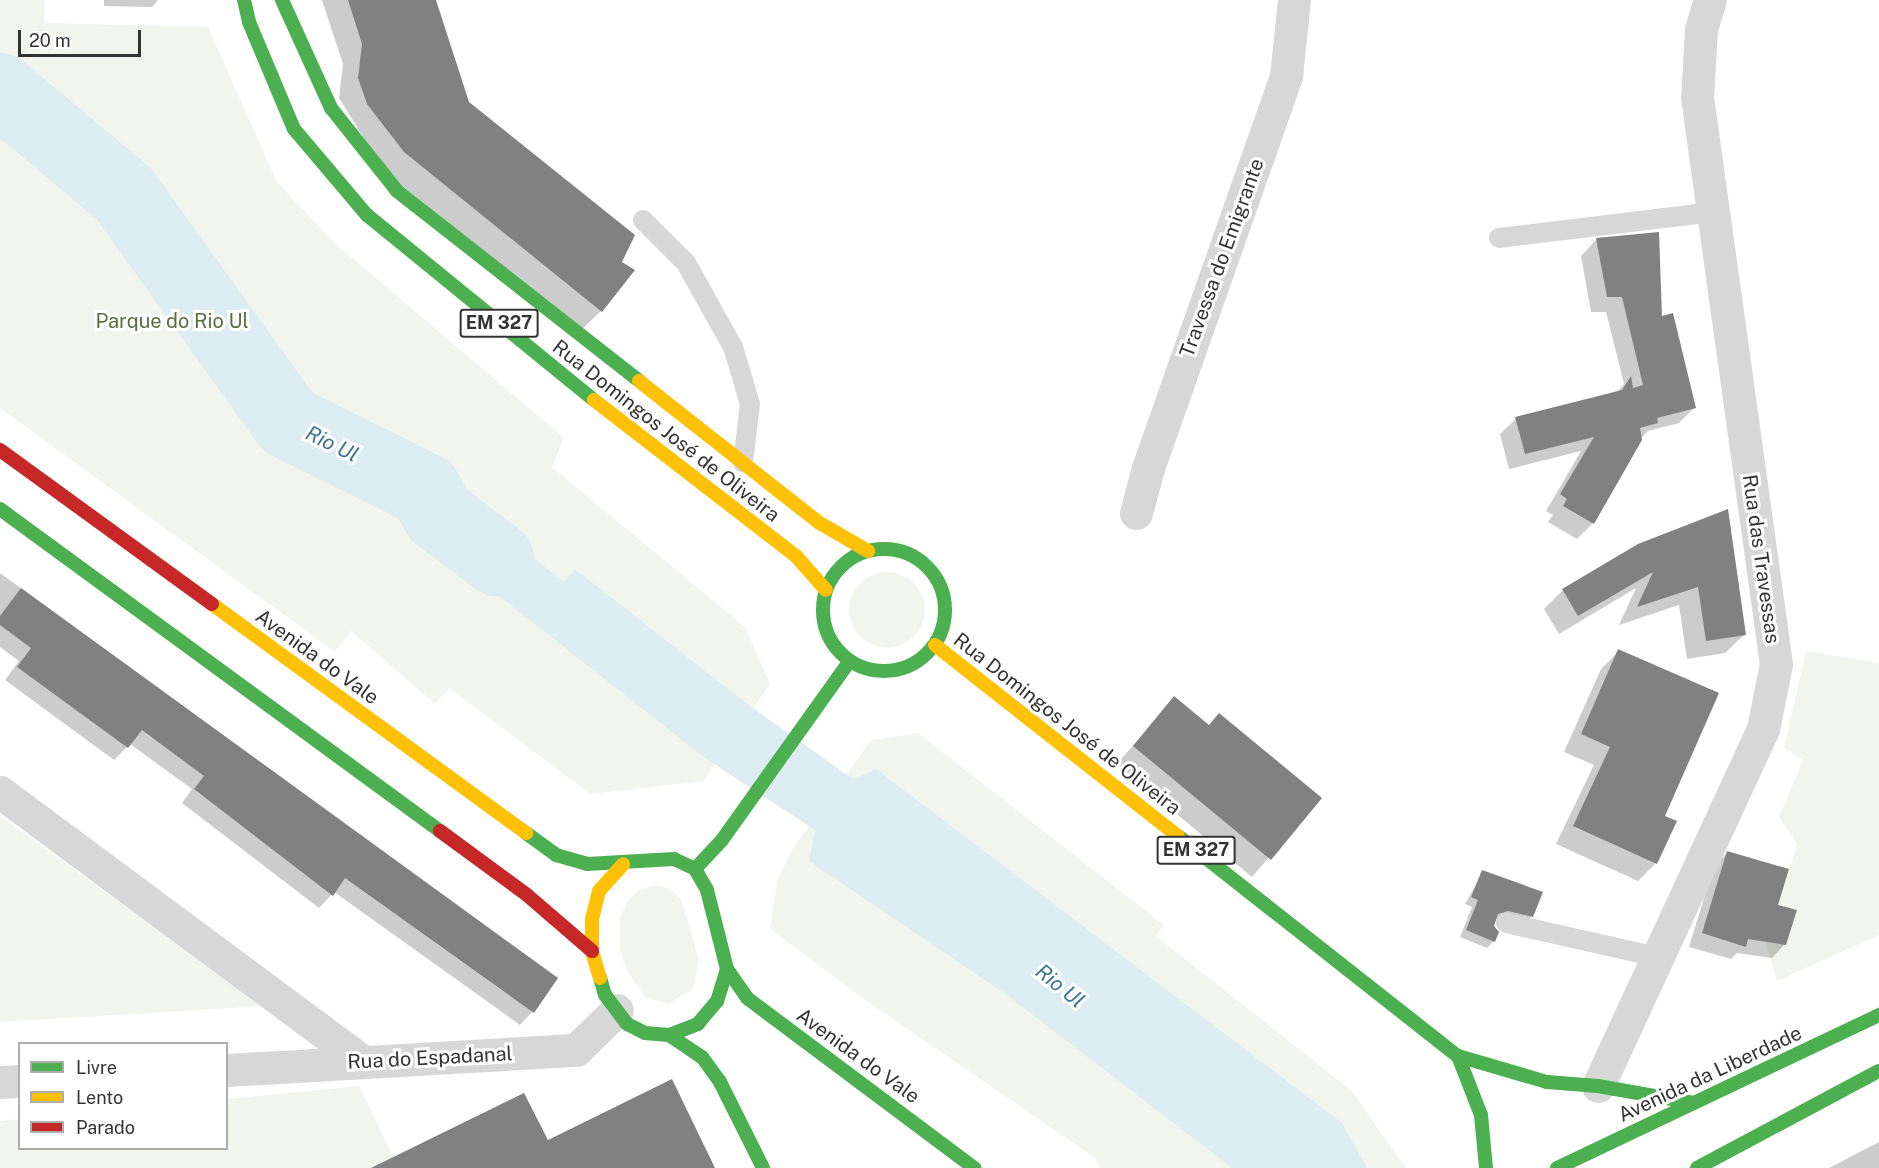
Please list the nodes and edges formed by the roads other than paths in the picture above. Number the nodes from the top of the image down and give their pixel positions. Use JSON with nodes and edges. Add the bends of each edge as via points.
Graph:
{"nodes":[{"id":1,"x":244,"y":0,"type":"edge"},
{"id":2,"x":282,"y":0,"type":"edge"},
{"id":3,"x":1294,"y":0,"type":"edge"},
{"id":4,"x":1710,"y":0,"type":"edge"},
{"id":5,"x":1713,"y":212,"type":"junction"},
{"id":6,"x":643,"y":220,"type":"dead end"},
{"id":7,"x":1499,"y":238,"type":"dead end"},
{"id":8,"x":0,"y":450,"type":"edge"},
{"id":9,"x":743,"y":463,"type":"junction"},
{"id":10,"x":0,"y":509,"type":"edge"},
{"id":11,"x":1136,"y":513,"type":"dead end"},
{"id":12,"x":868,"y":551,"type":"junction"},
{"id":13,"x":826,"y":590,"type":"junction"},
{"id":14,"x":934,"y":645,"type":"junction"},
{"id":15,"x":849,"y":662,"type":"junction"},
{"id":16,"x":0,"y":792,"type":"edge"},
{"id":17,"x":623,"y":864,"type":"junction"},
{"id":18,"x":695,"y":869,"type":"junction"},
{"id":19,"x":1506,"y":923,"type":"dead end"},
{"id":20,"x":592,"y":951,"type":"junction"},
{"id":21,"x":1658,"y":957,"type":"junction"},
{"id":22,"x":727,"y":969,"type":"junction"},
{"id":23,"x":617,"y":1010,"type":"junction"},
{"id":24,"x":1879,"y":1015,"type":"edge"},
{"id":25,"x":669,"y":1035,"type":"junction"},
{"id":26,"x":1458,"y":1056,"type":"junction"},
{"id":27,"x":364,"y":1062,"type":"junction"},
{"id":28,"x":228,"y":1070,"type":"edge"},
{"id":29,"x":1879,"y":1071,"type":"edge"},
{"id":30,"x":18,"y":1081,"type":"edge"},
{"id":31,"x":0,"y":1082,"type":"edge"},
{"id":32,"x":1598,"y":1086,"type":"junction"},
{"id":33,"x":1694,"y":1103,"type":"junction"},
{"id":34,"x":763,"y":1168,"type":"edge"},
{"id":35,"x":974,"y":1168,"type":"edge"},
{"id":36,"x":1486,"y":1168,"type":"edge"},
{"id":37,"x":1557,"y":1168,"type":"edge"},
{"id":38,"x":1697,"y":1168,"type":"edge"}],
"edges":[{"from":1,"to":13,"type":"main road","name":"Rua Domingos José de Oliveira","number":"EM 327","via":[[249,22],[294,129],[367,215],[667,459],[796,556]]},
{"from":2,"to":9,"type":"main road","name":"Rua Domingos José de Oliveira","number":"EM 327","via":[[331,108],[397,191]]},
{"from":3,"to":11,"type":"street","name":"Travessa do Emigrante","via":[[1286,76],[1148,468]]},
{"from":4,"to":5,"type":"street","name":"Rua das Travessas","via":[[1701,29],[1697,97]]},
{"from":5,"to":7,"type":"lane"},
{"from":5,"to":21,"type":"street","name":"Rua das Travessas","via":[[1776,664],[1762,729]]},
{"from":6,"to":9,"type":"lane","via":[[686,263],[733,347],[750,404]]},
{"from":8,"to":17,"type":"main road","name":"Avenida do Vale","via":[[556,855],[587,864]]},
{"from":9,"to":12,"type":"main road","name":"Rua Domingos José de Oliveira","number":"EM 327","via":[[818,522]]},
{"from":10,"to":20,"type":"main road","via":[[526,895]]},
{"from":12,"to":13,"type":"main road","name":"Rua Domingos José de Oliveira","number":"EM 327","via":[[849,559],[835,572]]},
{"from":12,"to":14,"type":"main road","name":"Rua Domingos José de Oliveira","number":"EM 327","via":[[889,549],[909,554],[927,567],[939,583],[945,604],[944,625]]},
{"from":13,"to":15,"type":"main road","name":"Rua Domingos José de Oliveira","number":"EM 327","via":[[822,610],[825,630]]},
{"from":14,"to":15,"type":"main road","name":"Rua Domingos José de Oliveira","via":[[905,668],[886,672]]},
{"from":14,"to":26,"type":"main road","name":"Rua Domingos José de Oliveira","number":"EM 327"},
{"from":15,"to":18,"type":"main road"},
{"from":16,"to":27,"type":"street"},
{"from":17,"to":18,"type":"main road","name":"Avenida do Vale","via":[[646,858],[674,859]]},
{"from":17,"to":20,"type":"main road","via":[[599,891],[592,919]]},
{"from":18,"to":22,"type":"main road","name":"Avenida do Vale","via":[[707,890]]},
{"from":19,"to":21,"type":"lane"},
{"from":20,"to":23,"type":"main road","via":[[605,995]]},
{"from":21,"to":32,"type":"street","name":"Rua das Travessas"},
{"from":22,"to":25,"type":"main road","via":[[717,1001],[698,1024]]},
{"from":22,"to":35,"type":"main road","name":"Avenida do Vale","via":[[747,998]]},
{"from":23,"to":25,"type":"main road","via":[[627,1024],[645,1033]]},
{"from":23,"to":27,"type":"street","name":"Rua do Espadanal","via":[[576,1050]]},
{"from":24,"to":33,"type":"main road","name":"Avenida da Liberdade"},
{"from":25,"to":34,"type":"main road","via":[[702,1057]]},
{"from":26,"to":32,"type":"main road","name":"Rua Domingos José de Oliveira","number":"EM 327","via":[[1546,1082]]},
{"from":26,"to":36,"type":"main road","via":[[1481,1115]]},
{"from":27,"to":28,"type":"street","name":"Rua do Espadanal"},
{"from":29,"to":38,"type":"main road"},
{"from":30,"to":31,"type":"street"},
{"from":32,"to":33,"type":"main road","name":"Rua Domingos José de Oliveira"},
{"from":33,"to":37,"type":"main road","name":"Avenida da Liberdade"}]}
